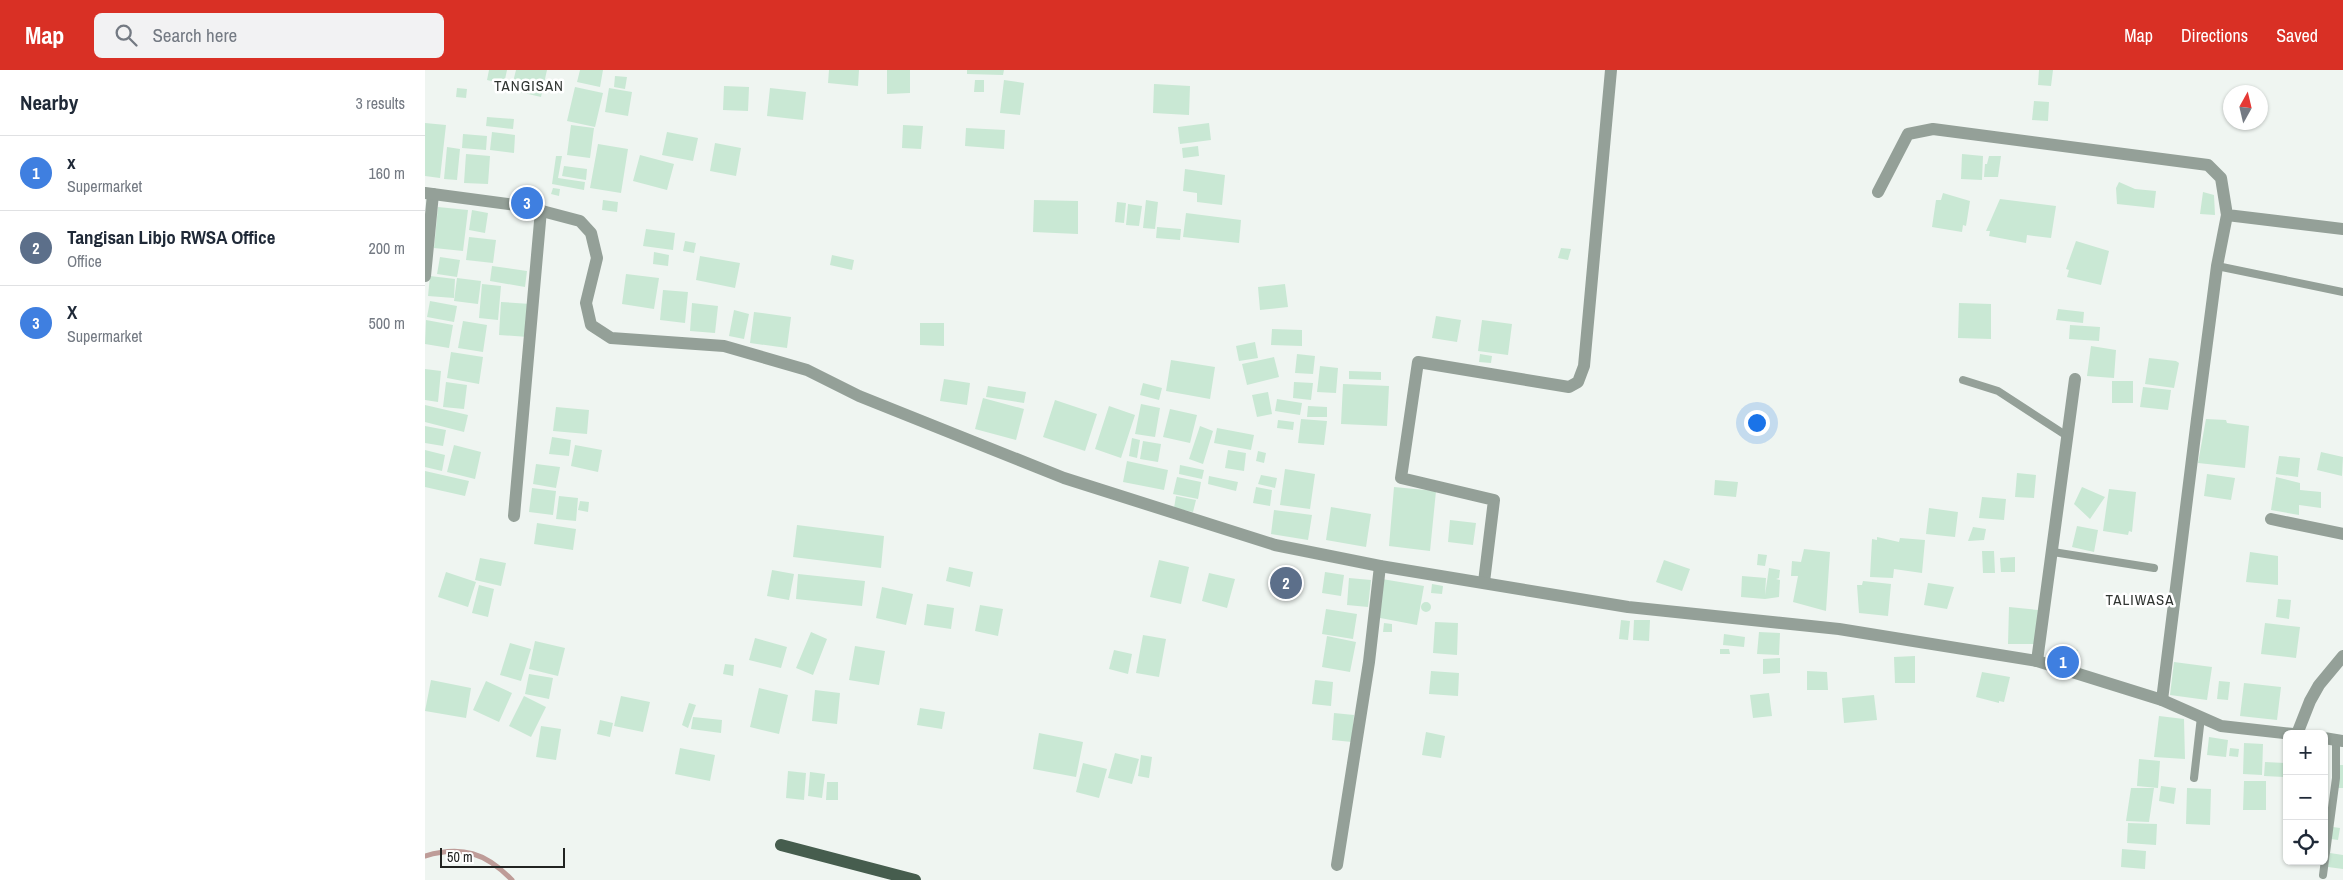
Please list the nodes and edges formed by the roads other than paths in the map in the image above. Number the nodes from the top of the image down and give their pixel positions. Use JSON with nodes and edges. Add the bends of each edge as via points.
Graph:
{"nodes":[{"id":1,"x":1611,"y":70,"type":"edge"},
{"id":2,"x":1878,"y":192,"type":"dead end"},
{"id":3,"x":429,"y":194,"type":"edge"},
{"id":4,"x":541,"y":210,"type":"junction"},
{"id":5,"x":2227,"y":215,"type":"junction"},
{"id":6,"x":2343,"y":229,"type":"edge"},
{"id":7,"x":2217,"y":266,"type":"junction"},
{"id":8,"x":425,"y":276,"type":"edge"},
{"id":9,"x":2343,"y":292,"type":"edge"},
{"id":10,"x":1963,"y":380,"type":"dead end"},
{"id":11,"x":2075,"y":380,"type":"dead end"},
{"id":12,"x":2067,"y":436,"type":"junction"},
{"id":13,"x":514,"y":516,"type":"dead end"},
{"id":14,"x":2271,"y":519,"type":"dead end"},
{"id":15,"x":2343,"y":534,"type":"edge"},
{"id":16,"x":2053,"y":552,"type":"junction"},
{"id":17,"x":1380,"y":566,"type":"junction"},
{"id":18,"x":2154,"y":568,"type":"dead end"},
{"id":19,"x":1484,"y":582,"type":"junction"},
{"id":20,"x":2343,"y":656,"type":"edge"},
{"id":21,"x":2037,"y":661,"type":"junction"},
{"id":22,"x":2162,"y":700,"type":"junction"},
{"id":23,"x":2201,"y":717,"type":"junction"},
{"id":24,"x":2297,"y":730,"type":"edge"},
{"id":25,"x":2283,"y":733,"type":"edge"},
{"id":26,"x":2334,"y":739,"type":"edge"},
{"id":27,"x":2194,"y":778,"type":"dead end"},
{"id":28,"x":781,"y":845,"type":"dead end"},
{"id":29,"x":1337,"y":865,"type":"dead end"},
{"id":30,"x":2323,"y":875,"type":"dead end"},
{"id":31,"x":915,"y":880,"type":"edge"}],
"edges":[{"from":1,"to":19,"type":"street","via":[[1584,366],[1577,382],[1569,387],[1418,362],[1401,478],[1494,500]]},
{"from":2,"to":5,"type":"street","via":[[1908,134],[1933,128],[2208,166],[2221,178]]},
{"from":3,"to":4,"type":"street"},
{"from":3,"to":8,"type":"street"},
{"from":4,"to":13,"type":"street"},
{"from":4,"to":17,"type":"street","via":[[579,221],[591,233],[597,258],[586,303],[591,325],[611,338],[724,346],[807,370],[859,396],[1064,478],[1275,545]]},
{"from":5,"to":6,"type":"street"},
{"from":5,"to":7,"type":"street"},
{"from":7,"to":9,"type":"lane"},
{"from":7,"to":22,"type":"street"},
{"from":10,"to":12,"type":"lane","via":[[1998,391]]},
{"from":11,"to":12,"type":"street"},
{"from":12,"to":16,"type":"street"},
{"from":14,"to":15,"type":"street"},
{"from":16,"to":18,"type":"lane"},
{"from":16,"to":21,"type":"street"},
{"from":17,"to":19,"type":"street"},
{"from":17,"to":29,"type":"street","via":[[1369,662]]},
{"from":19,"to":21,"type":"street","via":[[1629,607],[1839,629]]},
{"from":20,"to":24,"type":"street","via":[[2315,693]]},
{"from":21,"to":22,"type":"street"},
{"from":22,"to":23,"type":"street"},
{"from":23,"to":25,"type":"street","via":[[2221,726]]},
{"from":23,"to":27,"type":"lane"},
{"from":26,"to":30,"type":"lane","via":[[2336,778]]},
{"from":28,"to":31,"type":"main road"}]}
